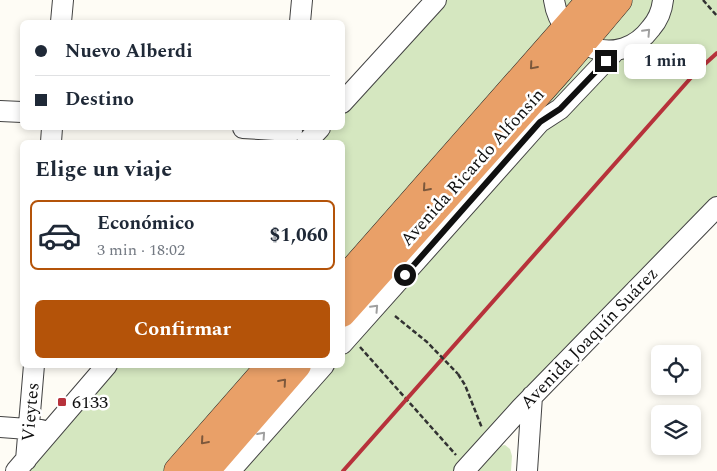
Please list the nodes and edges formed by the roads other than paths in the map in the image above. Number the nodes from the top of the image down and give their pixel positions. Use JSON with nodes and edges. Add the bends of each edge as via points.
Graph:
{"nodes":[{"id":1,"x":63,"y":0,"type":"edge"},
{"id":2,"x":302,"y":0,"type":"edge"},
{"id":3,"x":436,"y":0,"type":"edge"},
{"id":4,"x":554,"y":0,"type":"edge"},
{"id":5,"x":591,"y":0,"type":"edge"},
{"id":6,"x":618,"y":0,"type":"edge"},
{"id":7,"x":663,"y":0,"type":"edge"},
{"id":8,"x":61,"y":20,"type":"edge"},
{"id":9,"x":300,"y":20,"type":"edge"},
{"id":10,"x":573,"y":36,"type":"junction"},
{"id":11,"x":616,"y":50,"type":"junction"},
{"id":12,"x":345,"y":100,"type":"edge"},
{"id":13,"x":0,"y":111,"type":"edge"},
{"id":14,"x":20,"y":112,"type":"edge"},
{"id":15,"x":256,"y":130,"type":"edge"},
{"id":16,"x":314,"y":130,"type":"edge"},
{"id":17,"x":297,"y":136,"type":"edge"},
{"id":18,"x":716,"y":210,"type":"edge"},
{"id":19,"x":345,"y":280,"type":"edge"},
{"id":20,"x":346,"y":330,"type":"edge"},
{"id":21,"x":34,"y":368,"type":"edge"},
{"id":22,"x":104,"y":368,"type":"edge"},
{"id":23,"x":268,"y":368,"type":"edge"},
{"id":24,"x":294,"y":368,"type":"edge"},
{"id":25,"x":321,"y":368,"type":"edge"},
{"id":26,"x":527,"y":402,"type":"junction"},
{"id":27,"x":0,"y":427,"type":"edge"},
{"id":28,"x":28,"y":429,"type":"junction"},
{"id":29,"x":51,"y":431,"type":"junction"},
{"id":30,"x":21,"y":465,"type":"edge"},
{"id":31,"x":465,"y":469,"type":"edge"},
{"id":32,"x":178,"y":471,"type":"edge"},
{"id":33,"x":204,"y":471,"type":"edge"},
{"id":34,"x":230,"y":471,"type":"edge"},
{"id":35,"x":516,"y":471,"type":"edge"},
{"id":36,"x":527,"y":471,"type":"edge"}],
"edges":[{"from":1,"to":8,"type":"street"},
{"from":2,"to":9,"type":"street"},
{"from":3,"to":12,"type":"street"},
{"from":4,"to":10,"type":"street","via":[[555,11]]},
{"from":5,"to":10,"type":"highway","name":"Avenida Ricardo Alfonsín"},
{"from":6,"to":10,"type":"highway","name":"Avenida Ricardo Alfonsín"},
{"from":11,"to":7,"type":"street","one_way":true,"via":[[632,45],[646,35],[657,21]]},
{"from":10,"to":11,"type":"street","via":[[598,50]]},
{"from":10,"to":19,"type":"highway","name":"Avenida Ricardo Alfonsín","one_way":true},
{"from":10,"to":20,"type":"highway","name":"Avenida Ricardo Alfonsín"},
{"from":20,"to":11,"type":"street","one_way":true,"via":[[540,122],[560,109]]},
{"from":13,"to":14,"type":"street"},
{"from":15,"to":17,"type":"street"},
{"from":16,"to":17,"type":"street"},
{"from":18,"to":26,"type":"street","name":"Avenida Joaquín Suárez"},
{"from":21,"to":28,"type":"street","name":"Vieytes"},
{"from":22,"to":29,"type":"street"},
{"from":23,"to":32,"type":"highway","one_way":true},
{"from":33,"to":24,"type":"highway","one_way":true},
{"from":34,"to":25,"type":"street","one_way":true},
{"from":26,"to":31,"type":"street","name":"Avenida Joaquín Suárez"},
{"from":26,"to":35,"type":"street"},
{"from":26,"to":36,"type":"street"},
{"from":27,"to":28,"type":"street"},
{"from":28,"to":29,"type":"street"},
{"from":28,"to":30,"type":"street","name":"Vieytes"},
{"from":29,"to":30,"type":"street"}]}
